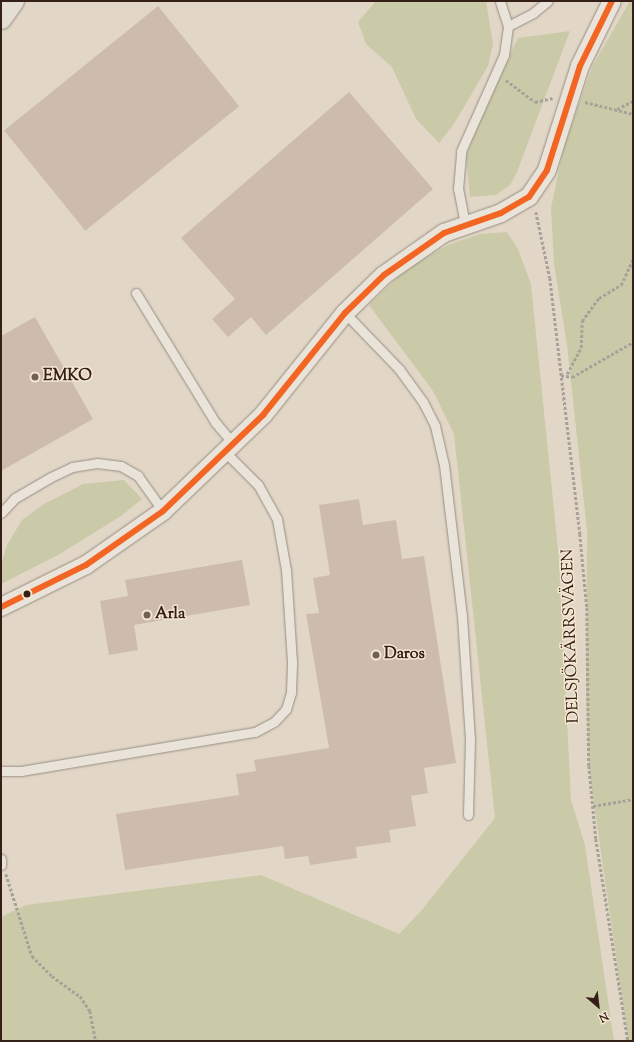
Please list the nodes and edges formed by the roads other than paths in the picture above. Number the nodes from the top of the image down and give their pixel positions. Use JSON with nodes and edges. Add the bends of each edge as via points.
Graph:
{"nodes":[{"id":1,"x":13,"y":1,"type":"edge"},
{"id":2,"x":500,"y":1,"type":"edge"},
{"id":3,"x":548,"y":1,"type":"edge"},
{"id":4,"x":612,"y":1,"type":"edge"},
{"id":5,"x":1,"y":18,"type":"edge"},
{"id":6,"x":508,"y":26,"type":"junction"},
{"id":7,"x":465,"y":224,"type":"junction"},
{"id":8,"x":136,"y":293,"type":"dead end"},
{"id":9,"x":345,"y":313,"type":"junction"},
{"id":10,"x":230,"y":449,"type":"junction"},
{"id":11,"x":163,"y":511,"type":"junction"},
{"id":12,"x":1,"y":513,"type":"edge"},
{"id":13,"x":1,"y":607,"type":"edge"},
{"id":14,"x":1,"y":771,"type":"edge"},
{"id":15,"x":468,"y":815,"type":"dead end"}],
"edges":[{"from":1,"to":5,"type":"highway"},
{"from":2,"to":6,"type":"lane"},
{"from":3,"to":6,"type":"lane","via":[[533,13]]},
{"from":4,"to":7,"type":"street","via":[[580,66],[547,170],[528,197],[501,213]]},
{"from":6,"to":7,"type":"lane","via":[[504,55],[461,151],[458,189]]},
{"from":7,"to":9,"type":"street","via":[[444,233],[402,261]]},
{"from":8,"to":10,"type":"lane"},
{"from":9,"to":10,"type":"street","via":[[263,415]]},
{"from":9,"to":15,"type":"lane","via":[[399,369],[423,402],[435,426],[444,465],[462,616],[470,739]]},
{"from":10,"to":11,"type":"street"},
{"from":10,"to":14,"type":"lane","via":[[258,484],[277,519],[286,570],[292,662],[286,709],[274,722],[255,732],[21,771]]},
{"from":11,"to":12,"type":"lane","via":[[138,476],[121,466],[97,463],[72,467],[51,477],[15,498]]},
{"from":11,"to":13,"type":"street","via":[[86,565]]}]}
